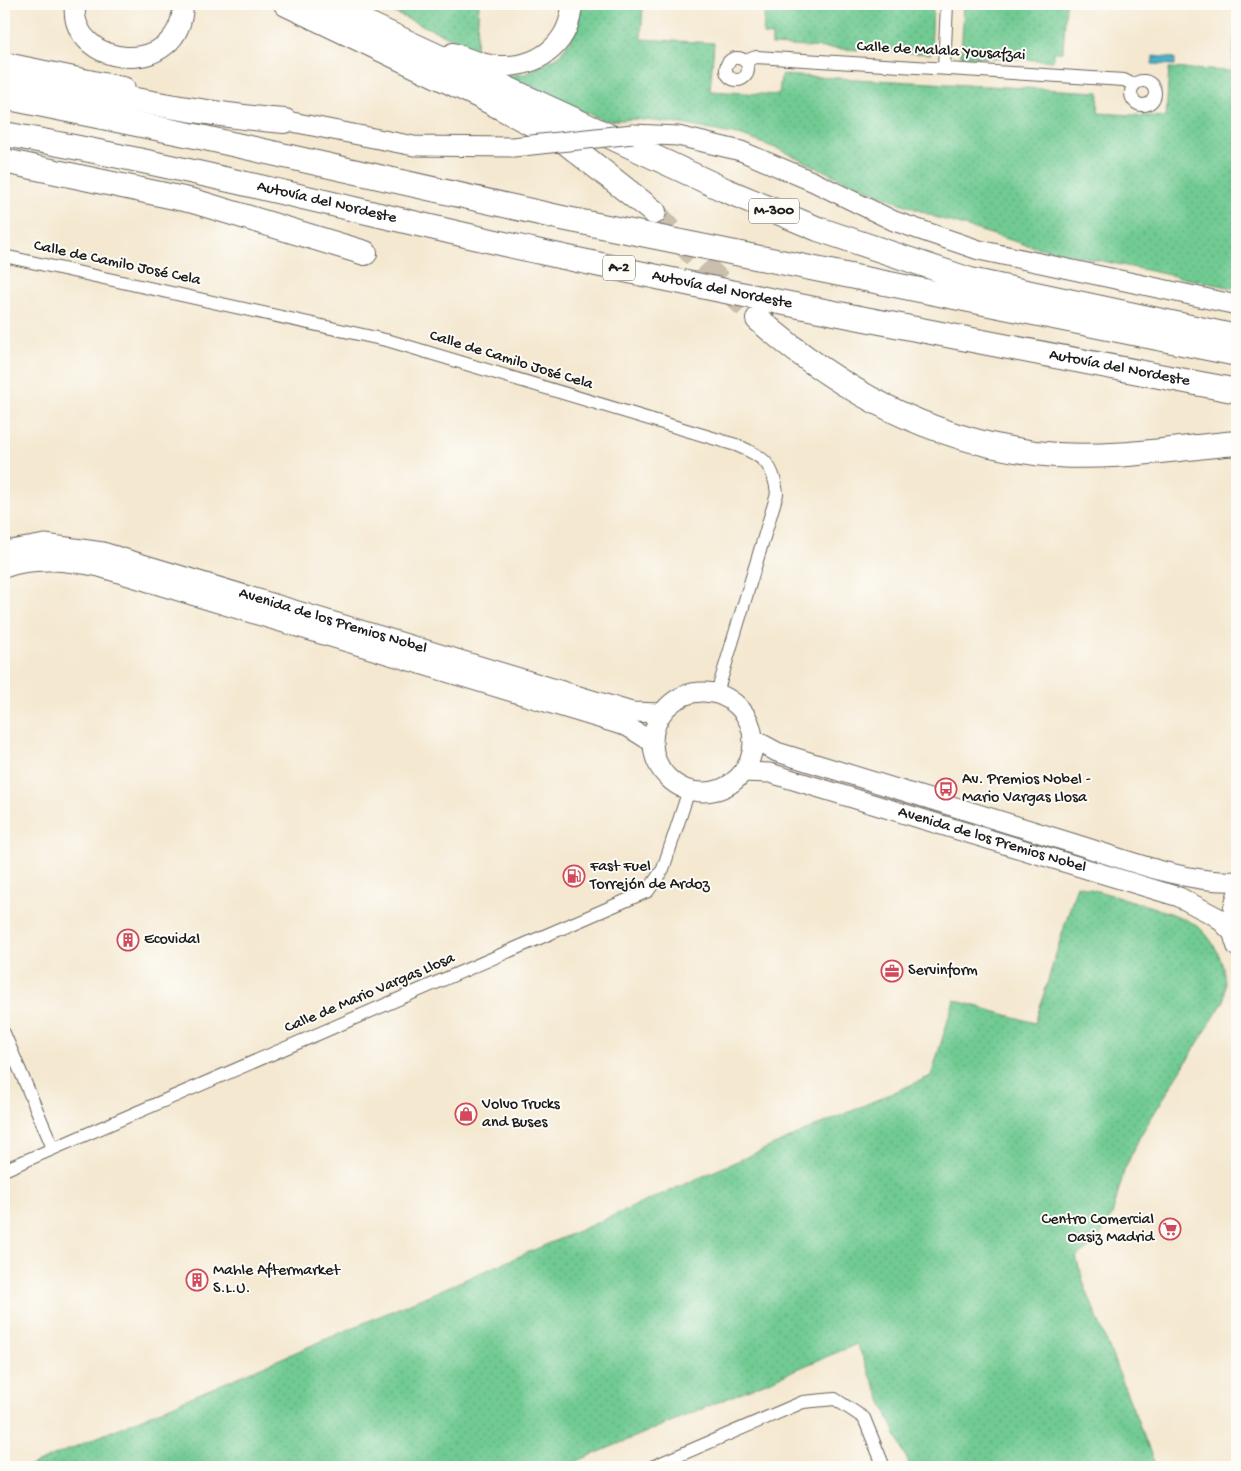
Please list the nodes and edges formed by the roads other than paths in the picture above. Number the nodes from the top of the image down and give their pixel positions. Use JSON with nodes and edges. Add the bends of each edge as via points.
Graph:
{"nodes":[{"id":1,"x":75,"y":4,"type":"edge"},
{"id":2,"x":184,"y":4,"type":"edge"},
{"id":3,"x":286,"y":4,"type":"edge"},
{"id":4,"x":572,"y":4,"type":"edge"},
{"id":5,"x":947,"y":4,"type":"edge"},
{"id":6,"x":332,"y":7,"type":"edge"},
{"id":7,"x":745,"y":61,"type":"dead end"},
{"id":8,"x":4,"y":62,"type":"edge"},
{"id":9,"x":944,"y":68,"type":"junction"},
{"id":10,"x":4,"y":76,"type":"edge"},
{"id":11,"x":1134,"y":85,"type":"dead end"},
{"id":12,"x":4,"y":97,"type":"edge"},
{"id":13,"x":285,"y":121,"type":"junction"},
{"id":14,"x":4,"y":134,"type":"edge"},
{"id":15,"x":4,"y":161,"type":"edge"},
{"id":16,"x":654,"y":212,"type":"tunnel mouth"},
{"id":17,"x":365,"y":253,"type":"dead end"},
{"id":18,"x":4,"y":256,"type":"edge"},
{"id":19,"x":1237,"y":305,"type":"edge"},
{"id":20,"x":758,"y":319,"type":"tunnel mouth"},
{"id":21,"x":1237,"y":337,"type":"edge"},
{"id":22,"x":1237,"y":354,"type":"edge"},
{"id":23,"x":1237,"y":391,"type":"edge"},
{"id":24,"x":1237,"y":443,"type":"edge"},
{"id":25,"x":4,"y":551,"type":"edge"},
{"id":26,"x":4,"y":568,"type":"edge"},
{"id":27,"x":717,"y":693,"type":"junction"},
{"id":28,"x":661,"y":713,"type":"junction"},
{"id":29,"x":753,"y":739,"type":"junction"},
{"id":30,"x":652,"y":742,"type":"junction"},
{"id":31,"x":743,"y":772,"type":"junction"},
{"id":32,"x":689,"y":790,"type":"junction"},
{"id":33,"x":1237,"y":882,"type":"edge"},
{"id":34,"x":1237,"y":895,"type":"edge"},
{"id":35,"x":1235,"y":939,"type":"edge"},
{"id":36,"x":4,"y":1033,"type":"edge"},
{"id":37,"x":53,"y":1148,"type":"junction"},
{"id":38,"x":4,"y":1170,"type":"edge"},
{"id":39,"x":652,"y":1467,"type":"edge"},
{"id":40,"x":884,"y":1467,"type":"edge"}],
"edges":[{"from":1,"to":2,"type":"main road","via":[[80,27],[91,44],[110,55],[129,58],[151,54],[164,46],[176,33]]},
{"from":3,"to":16,"type":"highway","via":[[481,96],[564,140]]},
{"from":4,"to":6,"type":"main road","via":[[571,18],[559,44],[535,60],[506,66],[474,61]]},
{"from":5,"to":9,"type":"street"},
{"from":6,"to":21,"type":"highway","number":"M-300","via":[[725,190],[818,229],[970,280]]},
{"from":7,"to":9,"type":"street","name":"Calle de Malala Yousafzai","via":[[756,58]]},
{"from":8,"to":13,"type":"street"},
{"from":9,"to":11,"type":"street","name":"Calle de Malala Yousafzai","via":[[1124,80]]},
{"from":10,"to":13,"type":"highway","via":[[228,117]]},
{"from":12,"to":22,"type":"highway","number":"A-2","via":[[562,218]]},
{"from":13,"to":19,"type":"street","bridge":true,"via":[[414,146],[512,147],[633,134],[678,136],[741,151],[894,221],[979,250]]},
{"from":14,"to":23,"type":"highway","name":"Autovía del Nordeste","number":"A-2","via":[[553,254]]},
{"from":15,"to":17,"type":"highway","via":[[193,202]]},
{"from":18,"to":27,"type":"street","name":"Calle de Camilo José Cela","via":[[390,341],[756,453],[775,476],[777,494]]},
{"from":20,"to":24,"type":"highway","via":[[795,352],[886,408],[939,430],[993,446],[1056,455],[1115,455]]},
{"from":25,"to":28,"type":"street","name":"Avenida de los Premios Nobel","via":[[45,544],[104,552],[632,712]]},
{"from":26,"to":30,"type":"street","name":"Avenida de los Premios Nobel","via":[[42,561],[100,567],[628,727]]},
{"from":27,"to":28,"type":"street","via":[[701,691],[686,694]]},
{"from":27,"to":29,"type":"street","via":[[742,710],[750,724]]},
{"from":28,"to":30,"type":"street","via":[[654,727]]},
{"from":29,"to":31,"type":"street","via":[[751,756]]},
{"from":29,"to":33,"type":"street","name":"Avenida de los Premios Nobel","via":[[777,752],[1088,848],[1215,883]]},
{"from":30,"to":32,"type":"street","via":[[662,772]]},
{"from":31,"to":32,"type":"street","via":[[718,790]]},
{"from":31,"to":35,"type":"street","name":"Avenida de los Premios Nobel","via":[[770,774],[1179,897],[1217,917]]},
{"from":32,"to":37,"type":"street","name":"Calle de Mario Vargas Llosa","via":[[664,870],[648,891]]},
{"from":34,"to":35,"type":"street","via":[[1232,914]]},
{"from":36,"to":37,"type":"street"},
{"from":37,"to":38,"type":"street","name":"Calle de Mario Vargas Llosa"},
{"from":39,"to":40,"type":"street","via":[[804,1402],[836,1399],[864,1418]]}]}
